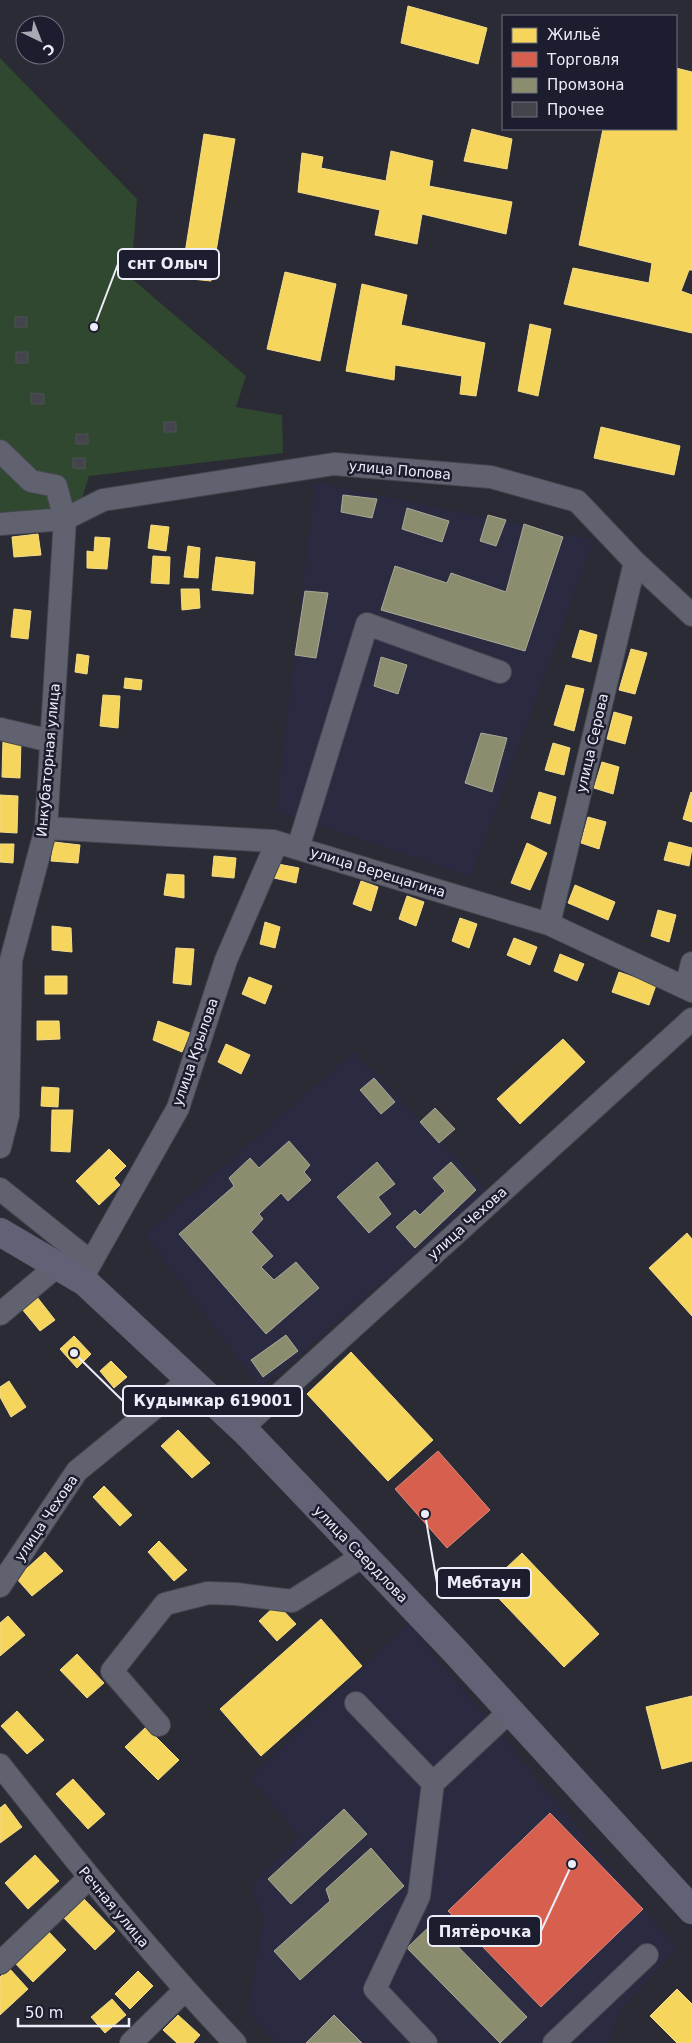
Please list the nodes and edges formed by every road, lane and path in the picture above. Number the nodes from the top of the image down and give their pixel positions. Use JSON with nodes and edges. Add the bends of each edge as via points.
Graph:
{"nodes":[{"id":1,"x":0,"y":451,"type":"edge"},
{"id":2,"x":65,"y":519,"type":"junction"},
{"id":3,"x":0,"y":524,"type":"edge"},
{"id":4,"x":635,"y":562,"type":"junction"},
{"id":5,"x":692,"y":615,"type":"edge"},
{"id":6,"x":500,"y":672,"type":"dead end"},
{"id":7,"x":0,"y":729,"type":"edge"},
{"id":8,"x":51,"y":741,"type":"junction"},
{"id":9,"x":46,"y":828,"type":"junction"},
{"id":10,"x":287,"y":845,"type":"junction"},
{"id":11,"x":549,"y":924,"type":"junction"},
{"id":12,"x":692,"y":963,"type":"edge"},
{"id":13,"x":689,"y":989,"type":"edge"},
{"id":14,"x":692,"y":1018,"type":"edge"},
{"id":15,"x":0,"y":1147,"type":"edge"},
{"id":16,"x":0,"y":1189,"type":"edge"},
{"id":17,"x":0,"y":1232,"type":"edge"},
{"id":18,"x":57,"y":1266,"type":"junction"},
{"id":19,"x":86,"y":1271,"type":"junction"},
{"id":20,"x":0,"y":1314,"type":"edge"},
{"id":21,"x":190,"y":1379,"type":"junction"},
{"id":22,"x":242,"y":1428,"type":"junction"},
{"id":23,"x":363,"y":1556,"type":"junction"},
{"id":24,"x":0,"y":1586,"type":"edge"},
{"id":25,"x":356,"y":1703,"type":"dead end"},
{"id":26,"x":510,"y":1711,"type":"junction"},
{"id":27,"x":159,"y":1725,"type":"dead end"},
{"id":28,"x":0,"y":1765,"type":"edge"},
{"id":29,"x":433,"y":1783,"type":"junction"},
{"id":30,"x":89,"y":1878,"type":"junction"},
{"id":31,"x":692,"y":1910,"type":"edge"},
{"id":32,"x":647,"y":1955,"type":"dead end"},
{"id":33,"x":0,"y":1963,"type":"edge"},
{"id":34,"x":185,"y":1990,"type":"junction"},
{"id":35,"x":131,"y":2043,"type":"edge"},
{"id":36,"x":235,"y":2043,"type":"edge"},
{"id":37,"x":426,"y":2043,"type":"edge"},
{"id":38,"x":554,"y":2043,"type":"edge"}],
"edges":[{"from":1,"to":2,"type":"street","name":"Инкубаторная улица","via":[[31,481],[56,486]]},
{"from":2,"to":3,"type":"street"},
{"from":2,"to":4,"type":"street","name":"улица Попова","via":[[103,500],[334,464],[491,478],[577,502]]},
{"from":2,"to":8,"type":"street","name":"Инкубаторная улица"},
{"from":4,"to":5,"type":"street","name":"улица Попова"},
{"from":4,"to":11,"type":"street","name":"улица Серова"},
{"from":6,"to":10,"type":"street","name":"улица Крылова","via":[[367,624]]},
{"from":7,"to":8,"type":"street"},
{"from":8,"to":9,"type":"street","name":"Инкубаторная улица"},
{"from":9,"to":10,"type":"street","name":"улица Верещагина"},
{"from":9,"to":15,"type":"street","name":"Инкубаторная улица","via":[[11,960],[8,1115]]},
{"from":10,"to":11,"type":"street","name":"улица Верещагина"},
{"from":10,"to":19,"type":"street","name":"улица Крылова","via":[[226,960],[178,1108]]},
{"from":11,"to":13,"type":"street","name":"улица Верещагина"},
{"from":12,"to":13,"type":"street"},
{"from":14,"to":22,"type":"street","name":"улица Чехова"},
{"from":16,"to":19,"type":"street"},
{"from":17,"to":18,"type":"main road","name":"улица Свердлова"},
{"from":18,"to":19,"type":"main road","name":"улица Свердлова"},
{"from":18,"to":20,"type":"street"},
{"from":19,"to":21,"type":"main road","name":"улица Свердлова"},
{"from":21,"to":22,"type":"main road","name":"улица Свердлова"},
{"from":21,"to":24,"type":"street","name":"улица Чехова","via":[[77,1471]]},
{"from":22,"to":23,"type":"main road","name":"улица Свердлова"},
{"from":23,"to":26,"type":"main road","name":"улица Свердлова"},
{"from":23,"to":27,"type":"street","via":[[292,1601],[208,1593],[165,1604],[112,1671]]},
{"from":25,"to":29,"type":"street"},
{"from":26,"to":29,"type":"street"},
{"from":26,"to":31,"type":"main road","name":"улица Свердлова"},
{"from":28,"to":30,"type":"street","name":"Речная улица"},
{"from":29,"to":37,"type":"street","via":[[419,1896],[375,1989]]},
{"from":30,"to":33,"type":"street"},
{"from":30,"to":34,"type":"street","name":"Речная улица"},
{"from":32,"to":38,"type":"street"},
{"from":34,"to":35,"type":"street"},
{"from":34,"to":36,"type":"street","name":"Речная улица"}]}
